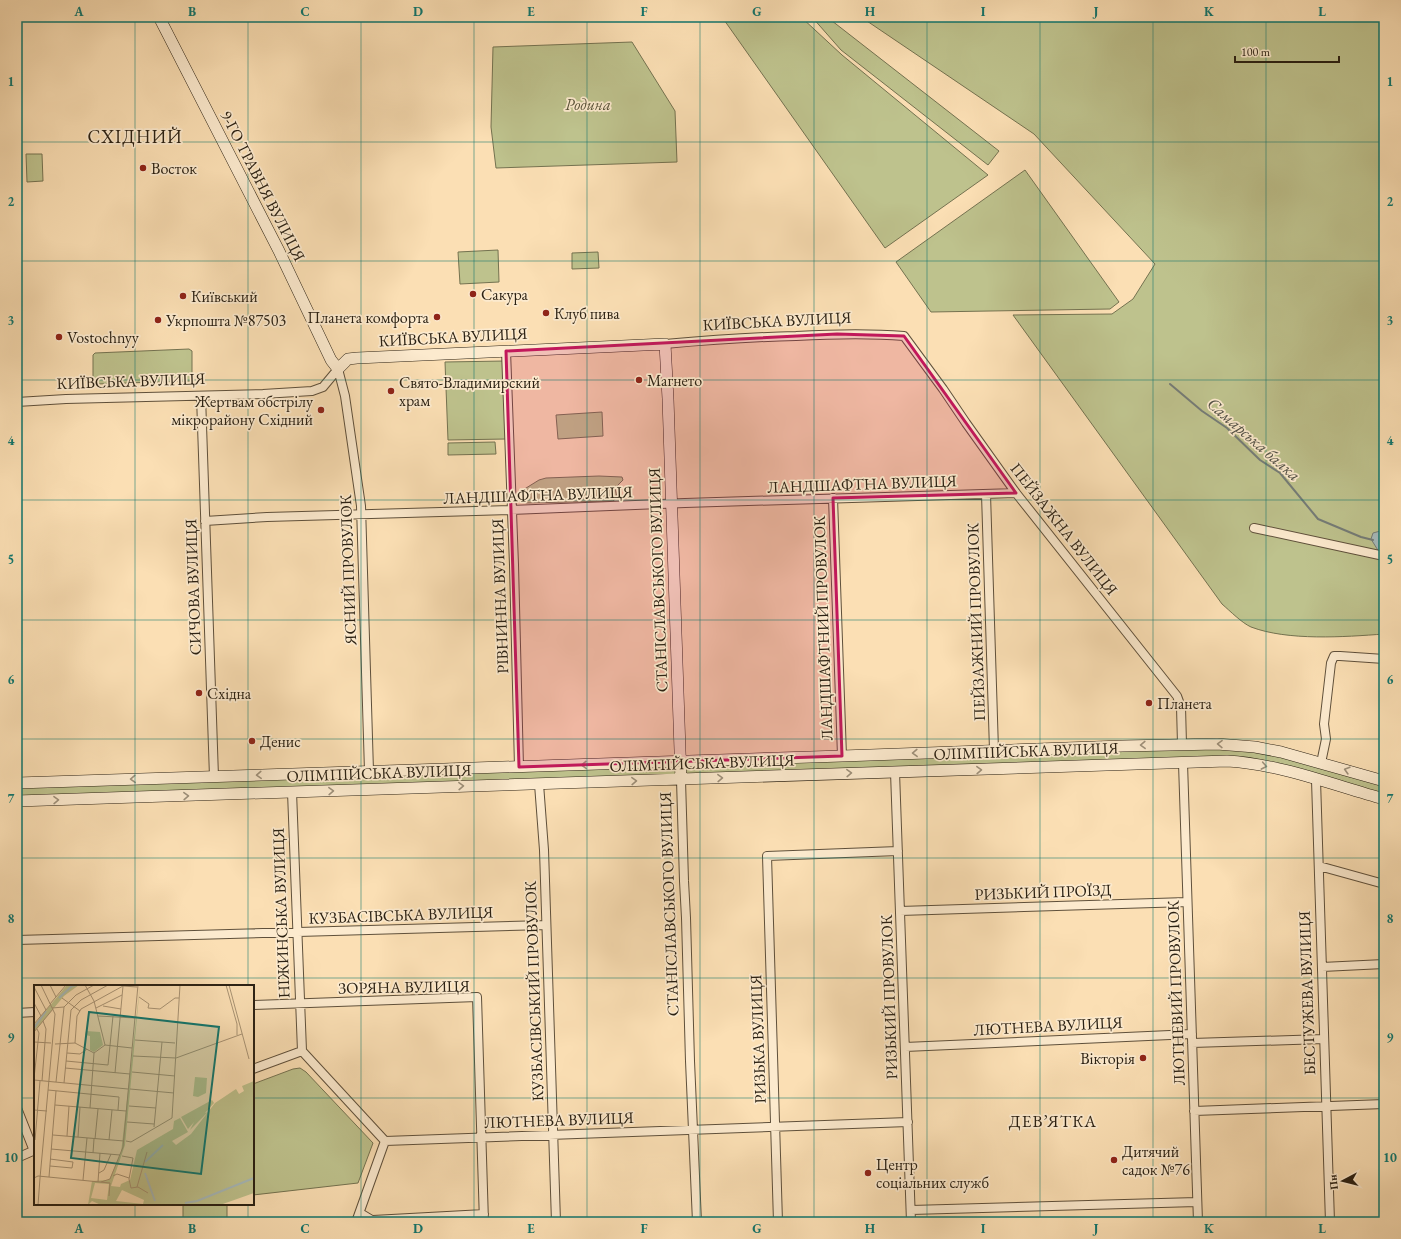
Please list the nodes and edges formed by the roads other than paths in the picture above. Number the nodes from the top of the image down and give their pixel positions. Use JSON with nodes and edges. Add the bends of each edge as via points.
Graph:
{"nodes":[{"id":1,"x":158,"y":17,"type":"edge"},
{"id":2,"x":904,"y":336,"type":"joint"},
{"id":3,"x":665,"y":344,"type":"junction"},
{"id":4,"x":506,"y":351,"type":"junction"},
{"id":5,"x":338,"y":369,"type":"junction"},
{"id":6,"x":200,"y":396,"type":"junction"},
{"id":7,"x":17,"y":402,"type":"edge"},
{"id":8,"x":1016,"y":493,"type":"junction"},
{"id":9,"x":986,"y":494,"type":"junction"},
{"id":10,"x":833,"y":498,"type":"junction"},
{"id":11,"x":671,"y":503,"type":"junction"},
{"id":12,"x":511,"y":510,"type":"junction"},
{"id":13,"x":361,"y":515,"type":"junction"},
{"id":14,"x":205,"y":521,"type":"junction"},
{"id":15,"x":1254,"y":528,"type":"dead end"},
{"id":16,"x":1384,"y":556,"type":"edge"},
{"id":17,"x":1384,"y":659,"type":"edge"},
{"id":18,"x":1182,"y":744,"type":"junction"},
{"id":19,"x":994,"y":750,"type":"junction"},
{"id":20,"x":842,"y":756,"type":"junction"},
{"id":21,"x":679,"y":761,"type":"junction"},
{"id":22,"x":1183,"y":763,"type":"junction"},
{"id":23,"x":1321,"y":763,"type":"junction"},
{"id":24,"x":519,"y":767,"type":"junction"},
{"id":25,"x":368,"y":771,"type":"junction"},
{"id":26,"x":895,"y":772,"type":"junction"},
{"id":27,"x":292,"y":773,"type":"junction"},
{"id":28,"x":214,"y":777,"type":"junction"},
{"id":29,"x":681,"y":780,"type":"junction"},
{"id":30,"x":1316,"y":780,"type":"junction"},
{"id":31,"x":1384,"y":781,"type":"edge"},
{"id":32,"x":17,"y":783,"type":"edge"},
{"id":33,"x":539,"y":784,"type":"junction"},
{"id":34,"x":292,"y":792,"type":"junction"},
{"id":35,"x":1384,"y":799,"type":"edge"},
{"id":36,"x":17,"y":801,"type":"edge"},
{"id":37,"x":898,"y":851,"type":"junction"},
{"id":38,"x":1319,"y":866,"type":"junction"},
{"id":39,"x":1384,"y":884,"type":"edge"},
{"id":40,"x":1187,"y":902,"type":"junction"},
{"id":41,"x":900,"y":911,"type":"junction"},
{"id":42,"x":546,"y":925,"type":"junction"},
{"id":43,"x":298,"y":931,"type":"junction"},
{"id":44,"x":17,"y":940,"type":"edge"},
{"id":45,"x":1384,"y":964,"type":"edge"},
{"id":46,"x":1322,"y":967,"type":"junction"},
{"id":47,"x":300,"y":1003,"type":"junction"},
{"id":48,"x":254,"y":1005,"type":"edge"},
{"id":49,"x":34,"y":1012,"type":"edge"},
{"id":50,"x":17,"y":1013,"type":"edge"},
{"id":51,"x":1192,"y":1034,"type":"junction"},
{"id":52,"x":1324,"y":1039,"type":"junction"},
{"id":53,"x":1192,"y":1043,"type":"junction"},
{"id":54,"x":905,"y":1047,"type":"junction"},
{"id":55,"x":302,"y":1051,"type":"junction"},
{"id":56,"x":254,"y":1069,"type":"edge"},
{"id":57,"x":1384,"y":1104,"type":"edge"},
{"id":58,"x":1326,"y":1106,"type":"junction"},
{"id":59,"x":17,"y":1108,"type":"edge"},
{"id":60,"x":1194,"y":1110,"type":"junction"},
{"id":61,"x":908,"y":1122,"type":"junction"},
{"id":62,"x":775,"y":1126,"type":"junction"},
{"id":63,"x":694,"y":1130,"type":"junction"},
{"id":64,"x":553,"y":1134,"type":"junction"},
{"id":65,"x":481,"y":1137,"type":"junction"},
{"id":66,"x":385,"y":1140,"type":"junction"},
{"id":67,"x":34,"y":1151,"type":"edge"},
{"id":68,"x":17,"y":1158,"type":"edge"},
{"id":69,"x":1197,"y":1202,"type":"junction"},
{"id":70,"x":911,"y":1210,"type":"junction"},
{"id":71,"x":360,"y":1213,"type":"junction"},
{"id":72,"x":484,"y":1218,"type":"edge"},
{"id":73,"x":374,"y":1221,"type":"edge"},
{"id":74,"x":356,"y":1222,"type":"edge"},
{"id":75,"x":556,"y":1222,"type":"edge"},
{"id":76,"x":697,"y":1222,"type":"edge"},
{"id":77,"x":778,"y":1222,"type":"edge"},
{"id":78,"x":911,"y":1222,"type":"edge"},
{"id":79,"x":1198,"y":1222,"type":"edge"},
{"id":80,"x":1330,"y":1222,"type":"edge"}],
"edges":[{"from":1,"to":5,"type":"main road","name":"9-ГО ТРАВНЯ ВУЛИЦЯ","via":[[279,251],[331,360]]},
{"from":2,"to":3,"type":"street","name":"КИЇВСЬКА ВУЛИЦЯ","via":[[872,333],[831,334],[728,338]]},
{"from":2,"to":8,"type":"street","name":"ПЕЙЗАЖНА ВУЛИЦЯ"},
{"from":3,"to":4,"type":"main road","name":"КИЇВСЬКА ВУЛИЦЯ"},
{"from":3,"to":11,"type":"main road","name":"СТАНІСЛАВСЬКОГО ВУЛИЦЯ"},
{"from":4,"to":5,"type":"main road","name":"КИЇВСЬКА ВУЛИЦЯ","via":[[357,358],[348,359]]},
{"from":4,"to":12,"type":"street","name":"РІВНИННА ВУЛИЦЯ"},
{"from":5,"to":6,"type":"street","name":"КИЇВСЬКА ВУЛИЦЯ","via":[[323,387],[312,391]]},
{"from":5,"to":13,"type":"street","name":"ЯСНИЙ ПРОВУЛОК","via":[[346,396]]},
{"from":6,"to":7,"type":"street","name":"КИЇВСЬКА ВУЛИЦЯ"},
{"from":6,"to":14,"type":"street","name":"СИЧОВА ВУЛИЦЯ"},
{"from":8,"to":9,"type":"street","name":"ЛАНДШАФТНА ВУЛИЦЯ"},
{"from":8,"to":18,"type":"street","name":"ПЕЙЗАЖНА ВУЛИЦЯ","via":[[1177,696]]},
{"from":9,"to":10,"type":"street","name":"ЛАНДШАФТНА ВУЛИЦЯ"},
{"from":9,"to":19,"type":"street","name":"ПЕЙЗАЖНИЙ ПРОВУЛОК"},
{"from":10,"to":11,"type":"street","name":"ЛАНДШАФТНА ВУЛИЦЯ"},
{"from":10,"to":20,"type":"street","name":"ЛАНДШАФТНИЙ ПРОВУЛОК"},
{"from":11,"to":12,"type":"street","name":"ЛАНДШАФТНА ВУЛИЦЯ"},
{"from":11,"to":21,"type":"main road","name":"СТАНІСЛАВСЬКОГО ВУЛИЦЯ"},
{"from":12,"to":13,"type":"street","name":"ЛАНДШАФТНА ВУЛИЦЯ"},
{"from":12,"to":24,"type":"street","name":"РІВНИННА ВУЛИЦЯ"},
{"from":13,"to":14,"type":"street","name":"ЛАНДШАФТНА ВУЛИЦЯ","via":[[255,517]]},
{"from":13,"to":25,"type":"street","name":"ЯСНИЙ ПРОВУЛОК"},
{"from":14,"to":28,"type":"street","name":"СИЧОВА ВУЛИЦЯ"},
{"from":15,"to":16,"type":"street"},
{"from":17,"to":23,"type":"street","via":[[1334,656],[1331,663],[1324,724],[1326,739]]},
{"from":18,"to":19,"type":"main road","name":"ОЛІМПІЙСЬКА ВУЛИЦЯ","one_way":true},
{"from":18,"to":22,"type":"main road"},
{"from":23,"to":18,"type":"main road","name":"ОЛІМПІЙСЬКА ВУЛИЦЯ","one_way":true,"via":[[1255,747]]},
{"from":19,"to":20,"type":"main road","name":"ОЛІМПІЙСЬКА ВУЛИЦЯ","one_way":true},
{"from":20,"to":21,"type":"main road","name":"ОЛІМПІЙСЬКА ВУЛИЦЯ"},
{"from":21,"to":24,"type":"main road","name":"ОЛІМПІЙСЬКА ВУЛИЦЯ","one_way":true},
{"from":21,"to":29,"type":"main road","name":"СТАНІСЛАВСЬКОГО ВУЛИЦЯ"},
{"from":26,"to":22,"type":"main road","name":"ОЛІМПІЙСЬКА ВУЛИЦЯ","one_way":true},
{"from":22,"to":30,"type":"main road","name":"ОЛІМПІЙСЬКА ВУЛИЦЯ","one_way":true,"via":[[1239,762]]},
{"from":22,"to":40,"type":"street","name":"ЛЮТНЕВИЙ ПРОВУЛОК"},
{"from":23,"to":30,"type":"main road","name":"БЕСТУЖЕВА ВУЛИЦЯ"},
{"from":31,"to":23,"type":"main road","name":"ОЛІМПІЙСЬКА ВУЛИЦЯ","one_way":true},
{"from":24,"to":25,"type":"main road","name":"ОЛІМПІЙСЬКА ВУЛИЦЯ"},
{"from":25,"to":27,"type":"main road","name":"ОЛІМПІЙСЬКА ВУЛИЦЯ"},
{"from":29,"to":26,"type":"main road","name":"ОЛІМПІЙСЬКА ВУЛИЦЯ","one_way":true},
{"from":26,"to":37,"type":"street","name":"РИЗЬКИЙ ПРОВУЛОК"},
{"from":27,"to":28,"type":"main road","name":"ОЛІМПІЙСЬКА ВУЛИЦЯ","one_way":true},
{"from":27,"to":34,"type":"main road","name":"НІЖИНСЬКА ВУЛИЦЯ"},
{"from":28,"to":32,"type":"main road","name":"ОЛІМПІЙСЬКА ВУЛИЦЯ","one_way":true},
{"from":33,"to":29,"type":"main road","name":"ОЛІМПІЙСЬКА ВУЛИЦЯ","one_way":true},
{"from":29,"to":63,"type":"street","name":"СТАНІСЛАВСЬКОГО ВУЛИЦЯ"},
{"from":30,"to":35,"type":"main road","name":"ОЛІМПІЙСЬКА ВУЛИЦЯ"},
{"from":30,"to":38,"type":"street","name":"БЕСТУЖЕВА ВУЛИЦЯ"},
{"from":34,"to":33,"type":"main road","name":"ОЛІМПІЙСЬКА ВУЛИЦЯ","one_way":true},
{"from":33,"to":42,"type":"street","name":"КУЗБАСІВСЬКИЙ ПРОВУЛОК"},
{"from":36,"to":34,"type":"main road","name":"ОЛІМПІЙСЬКА ВУЛИЦЯ","one_way":true},
{"from":34,"to":43,"type":"street","name":"НІЖИНСЬКА ВУЛИЦЯ"},
{"from":37,"to":41,"type":"street","name":"РИЗЬКИЙ ПРОВУЛОК"},
{"from":37,"to":62,"type":"street","name":"РИЗЬКА ВУЛИЦЯ","via":[[767,856]]},
{"from":38,"to":39,"type":"street"},
{"from":38,"to":46,"type":"street","name":"БЕСТУЖЕВА ВУЛИЦЯ"},
{"from":40,"to":41,"type":"street","name":"РИЗЬКИЙ ПРОЇЗД"},
{"from":40,"to":51,"type":"street","name":"ЛЮТНЕВИЙ ПРОВУЛОК"},
{"from":41,"to":54,"type":"street","name":"РИЗЬКИЙ ПРОВУЛОК"},
{"from":42,"to":43,"type":"street","name":"КУЗБАСІВСЬКА ВУЛИЦЯ"},
{"from":42,"to":64,"type":"street","name":"КУЗБАСІВСЬКИЙ ПРОВУЛОК"},
{"from":43,"to":44,"type":"street","name":"КУЗБАСІВСЬКА ВУЛИЦЯ"},
{"from":43,"to":47,"type":"street","name":"НІЖИНСЬКА ВУЛИЦЯ"},
{"from":45,"to":46,"type":"street"},
{"from":46,"to":52,"type":"street","name":"БЕСТУЖЕВА ВУЛИЦЯ"},
{"from":47,"to":48,"type":"street","name":"ЗОРЯНА ВУЛИЦЯ"},
{"from":47,"to":55,"type":"street","name":"НІЖИНСЬКА ВУЛИЦЯ"},
{"from":47,"to":65,"type":"street","name":"ЗОРЯНА ВУЛИЦЯ","via":[[477,997]]},
{"from":49,"to":50,"type":"street"},
{"from":51,"to":53,"type":"street","name":"ЛЮТНЕВИЙ ПРОВУЛОК"},
{"from":51,"to":54,"type":"street","name":"ЛЮТНЕВА ВУЛИЦЯ"},
{"from":52,"to":53,"type":"street"},
{"from":52,"to":58,"type":"street","name":"БЕСТУЖЕВА ВУЛИЦЯ"},
{"from":53,"to":60,"type":"street","name":"ЛЮТНЕВИЙ ПРОВУЛОК"},
{"from":54,"to":61,"type":"street","name":"РИЗЬКИЙ ПРОВУЛОК"},
{"from":55,"to":56,"type":"street"},
{"from":55,"to":66,"type":"street"},
{"from":57,"to":58,"type":"street"},
{"from":58,"to":60,"type":"street"},
{"from":58,"to":80,"type":"street","name":"БЕСТУЖЕВА ВУЛИЦЯ"},
{"from":59,"to":67,"type":"street"},
{"from":60,"to":69,"type":"street","name":"ЛЮТНЕВИЙ ПРОВУЛОК"},
{"from":61,"to":62,"type":"street","name":"ЛЮТНЕВА ВУЛИЦЯ"},
{"from":61,"to":70,"type":"street","name":"РИЗЬКИЙ ПРОВУЛОК"},
{"from":62,"to":63,"type":"street","name":"ЛЮТНЕВА ВУЛИЦЯ"},
{"from":62,"to":77,"type":"street","name":"РИЗЬКА ВУЛИЦЯ"},
{"from":63,"to":64,"type":"street","name":"ЛЮТНЕВА ВУЛИЦЯ"},
{"from":63,"to":76,"type":"street","name":"СТАНІСЛАВСЬКОГО ВУЛИЦЯ"},
{"from":64,"to":65,"type":"street","name":"ЛЮТНЕВА ВУЛИЦЯ"},
{"from":64,"to":75,"type":"street","name":"КУЗБАСІВСЬКИЙ ПРОВУЛОК"},
{"from":65,"to":66,"type":"street","name":"ЛЮТНЕВА ВУЛИЦЯ"},
{"from":65,"to":72,"type":"street","name":"ЗОРЯНА ВУЛИЦЯ"},
{"from":66,"to":71,"type":"street"},
{"from":67,"to":68,"type":"street"},
{"from":69,"to":70,"type":"street"},
{"from":69,"to":79,"type":"street","name":"ЛЮТНЕВИЙ ПРОВУЛОК"},
{"from":70,"to":78,"type":"street","name":"РИЗЬКИЙ ПРОВУЛОК"},
{"from":71,"to":73,"type":"street"},
{"from":71,"to":74,"type":"street"},
{"from":72,"to":73,"type":"street"}]}
